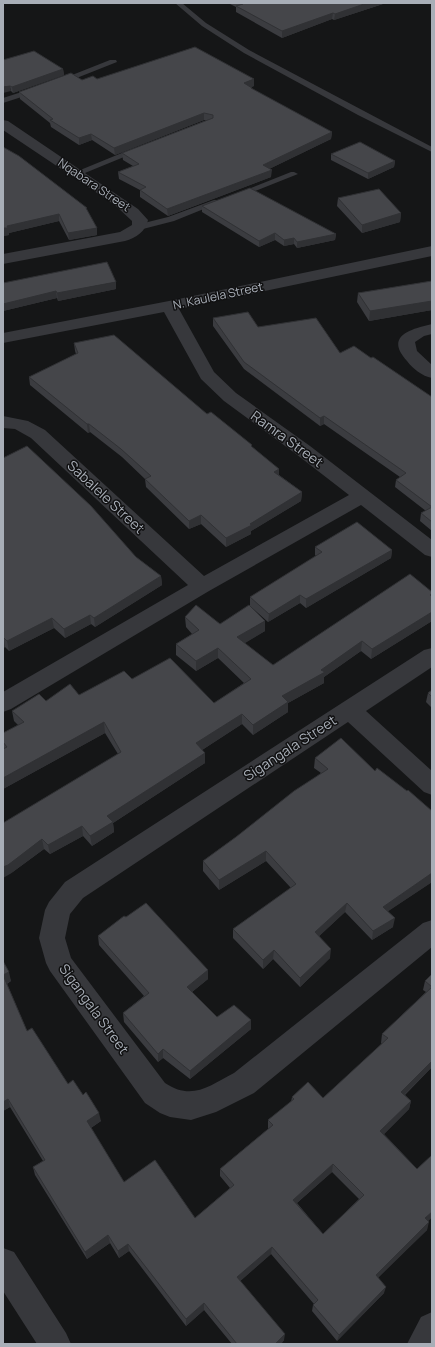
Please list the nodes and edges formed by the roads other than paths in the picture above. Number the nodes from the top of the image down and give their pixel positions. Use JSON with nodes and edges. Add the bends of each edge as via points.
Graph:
{"nodes":[{"id":1,"x":178,"y":3,"type":"edge"},
{"id":2,"x":113,"y":62,"type":"dead end"},
{"id":3,"x":54,"y":83,"type":"edge"},
{"id":4,"x":40,"y":88,"type":"edge"},
{"id":5,"x":3,"y":101,"type":"edge"},
{"id":6,"x":3,"y":124,"type":"edge"},
{"id":7,"x":142,"y":148,"type":"edge"},
{"id":8,"x":432,"y":150,"type":"edge"},
{"id":9,"x":77,"y":173,"type":"junction"},
{"id":10,"x":294,"y":174,"type":"dead end"},
{"id":11,"x":139,"y":227,"type":"junction"},
{"id":12,"x":432,"y":251,"type":"edge"},
{"id":13,"x":3,"y":259,"type":"edge"},
{"id":14,"x":169,"y":306,"type":"junction"},
{"id":15,"x":432,"y":328,"type":"edge"},
{"id":16,"x":3,"y":338,"type":"edge"},
{"id":17,"x":432,"y":373,"type":"edge"},
{"id":18,"x":3,"y":422,"type":"edge"},
{"id":19,"x":363,"y":496,"type":"junction"},
{"id":20,"x":432,"y":550,"type":"edge"},
{"id":21,"x":202,"y":586,"type":"junction"},
{"id":22,"x":432,"y":656,"type":"edge"},
{"id":23,"x":3,"y":703,"type":"edge"},
{"id":24,"x":350,"y":709,"type":"junction"},
{"id":25,"x":432,"y":785,"type":"edge"},
{"id":26,"x":432,"y":931,"type":"edge"},
{"id":27,"x":3,"y":1263,"type":"edge"},
{"id":28,"x":432,"y":1328,"type":"edge"},
{"id":29,"x":55,"y":1344,"type":"edge"},
{"id":30,"x":423,"y":1344,"type":"edge"}],
"edges":[{"from":1,"to":8,"type":"lane","via":[[229,42]]},
{"from":2,"to":3,"type":"lane"},
{"from":4,"to":5,"type":"lane"},
{"from":6,"to":9,"type":"street","name":"Nqabara Street"},
{"from":7,"to":9,"type":"lane"},
{"from":9,"to":11,"type":"street","name":"Nqabara Street","via":[[133,212],[140,220]]},
{"from":10,"to":11,"type":"lane","via":[[171,219]]},
{"from":11,"to":13,"type":"street","name":"Nqabara Street","via":[[125,236]]},
{"from":12,"to":14,"type":"street","name":"N. Kaulela Street"},
{"from":14,"to":16,"type":"street","name":"N. Kaulela Street"},
{"from":14,"to":19,"type":"street","name":"Ramra Street","via":[[207,375],[230,397]]},
{"from":15,"to":17,"type":"street","via":[[414,334],[407,339],[406,344],[407,352],[412,359]]},
{"from":18,"to":21,"type":"street","name":"Sabalele Street","via":[[28,427],[38,434]]},
{"from":19,"to":20,"type":"street","name":"Ramra Street"},
{"from":19,"to":21,"type":"street"},
{"from":21,"to":23,"type":"street"},
{"from":22,"to":24,"type":"street","name":"Sigangala Street"},
{"from":24,"to":25,"type":"street","name":"Sigangala Street"},
{"from":24,"to":26,"type":"street","name":"Sigangala Street","via":[[74,890],[58,910],[52,938],[59,963],[155,1092],[170,1103],[191,1106],[206,1102],[244,1083]]},
{"from":27,"to":29,"type":"street"},
{"from":28,"to":30,"type":"street"}]}
